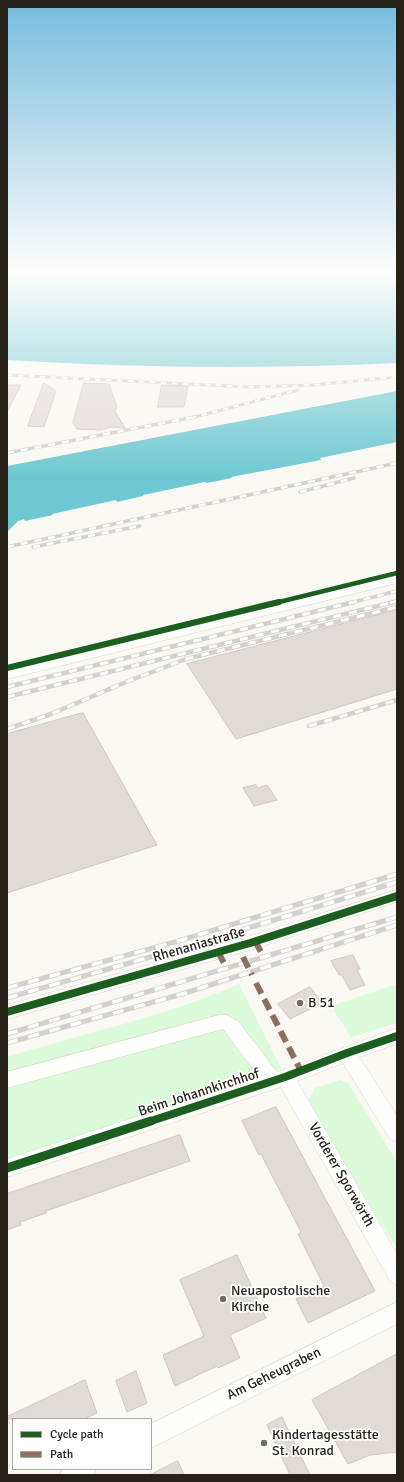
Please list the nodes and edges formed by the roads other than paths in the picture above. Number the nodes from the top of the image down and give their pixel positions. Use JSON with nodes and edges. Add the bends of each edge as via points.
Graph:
{"nodes":[{"id":1,"x":397,"y":579,"type":"edge"},
{"id":2,"x":7,"y":675,"type":"edge"},
{"id":3,"x":397,"y":896,"type":"edge"},
{"id":4,"x":7,"y":1012,"type":"edge"},
{"id":5,"x":397,"y":1036,"type":"edge"},
{"id":6,"x":347,"y":1053,"type":"junction"},
{"id":7,"x":279,"y":1079,"type":"junction"},
{"id":8,"x":7,"y":1080,"type":"edge"},
{"id":9,"x":397,"y":1134,"type":"edge"},
{"id":10,"x":7,"y":1168,"type":"edge"},
{"id":11,"x":397,"y":1274,"type":"edge"},
{"id":12,"x":397,"y":1313,"type":"edge"},
{"id":13,"x":152,"y":1436,"type":"edge"},
{"id":14,"x":82,"y":1470,"type":"edge"},
{"id":15,"x":72,"y":1475,"type":"edge"}],
"edges":[{"from":1,"to":2,"type":"street"},
{"from":3,"to":4,"type":"street","name":"Rhenaniastraße","via":[[250,943]]},
{"from":5,"to":6,"type":"street","name":"Beim Johannkirchhof"},
{"from":6,"to":7,"type":"street","name":"Beim Johannkirchhof"},
{"from":6,"to":9,"type":"street"},
{"from":7,"to":8,"type":"street","name":"Vorderer Sporwörth","via":[[232,1026],[226,1022],[219,1022]]},
{"from":7,"to":10,"type":"street","name":"Beim Johannkirchhof"},
{"from":7,"to":11,"type":"street","name":"Vorderer Sporwörth"},
{"from":12,"to":13,"type":"street","name":"Am Geheugraben"},
{"from":14,"to":15,"type":"street"}]}
